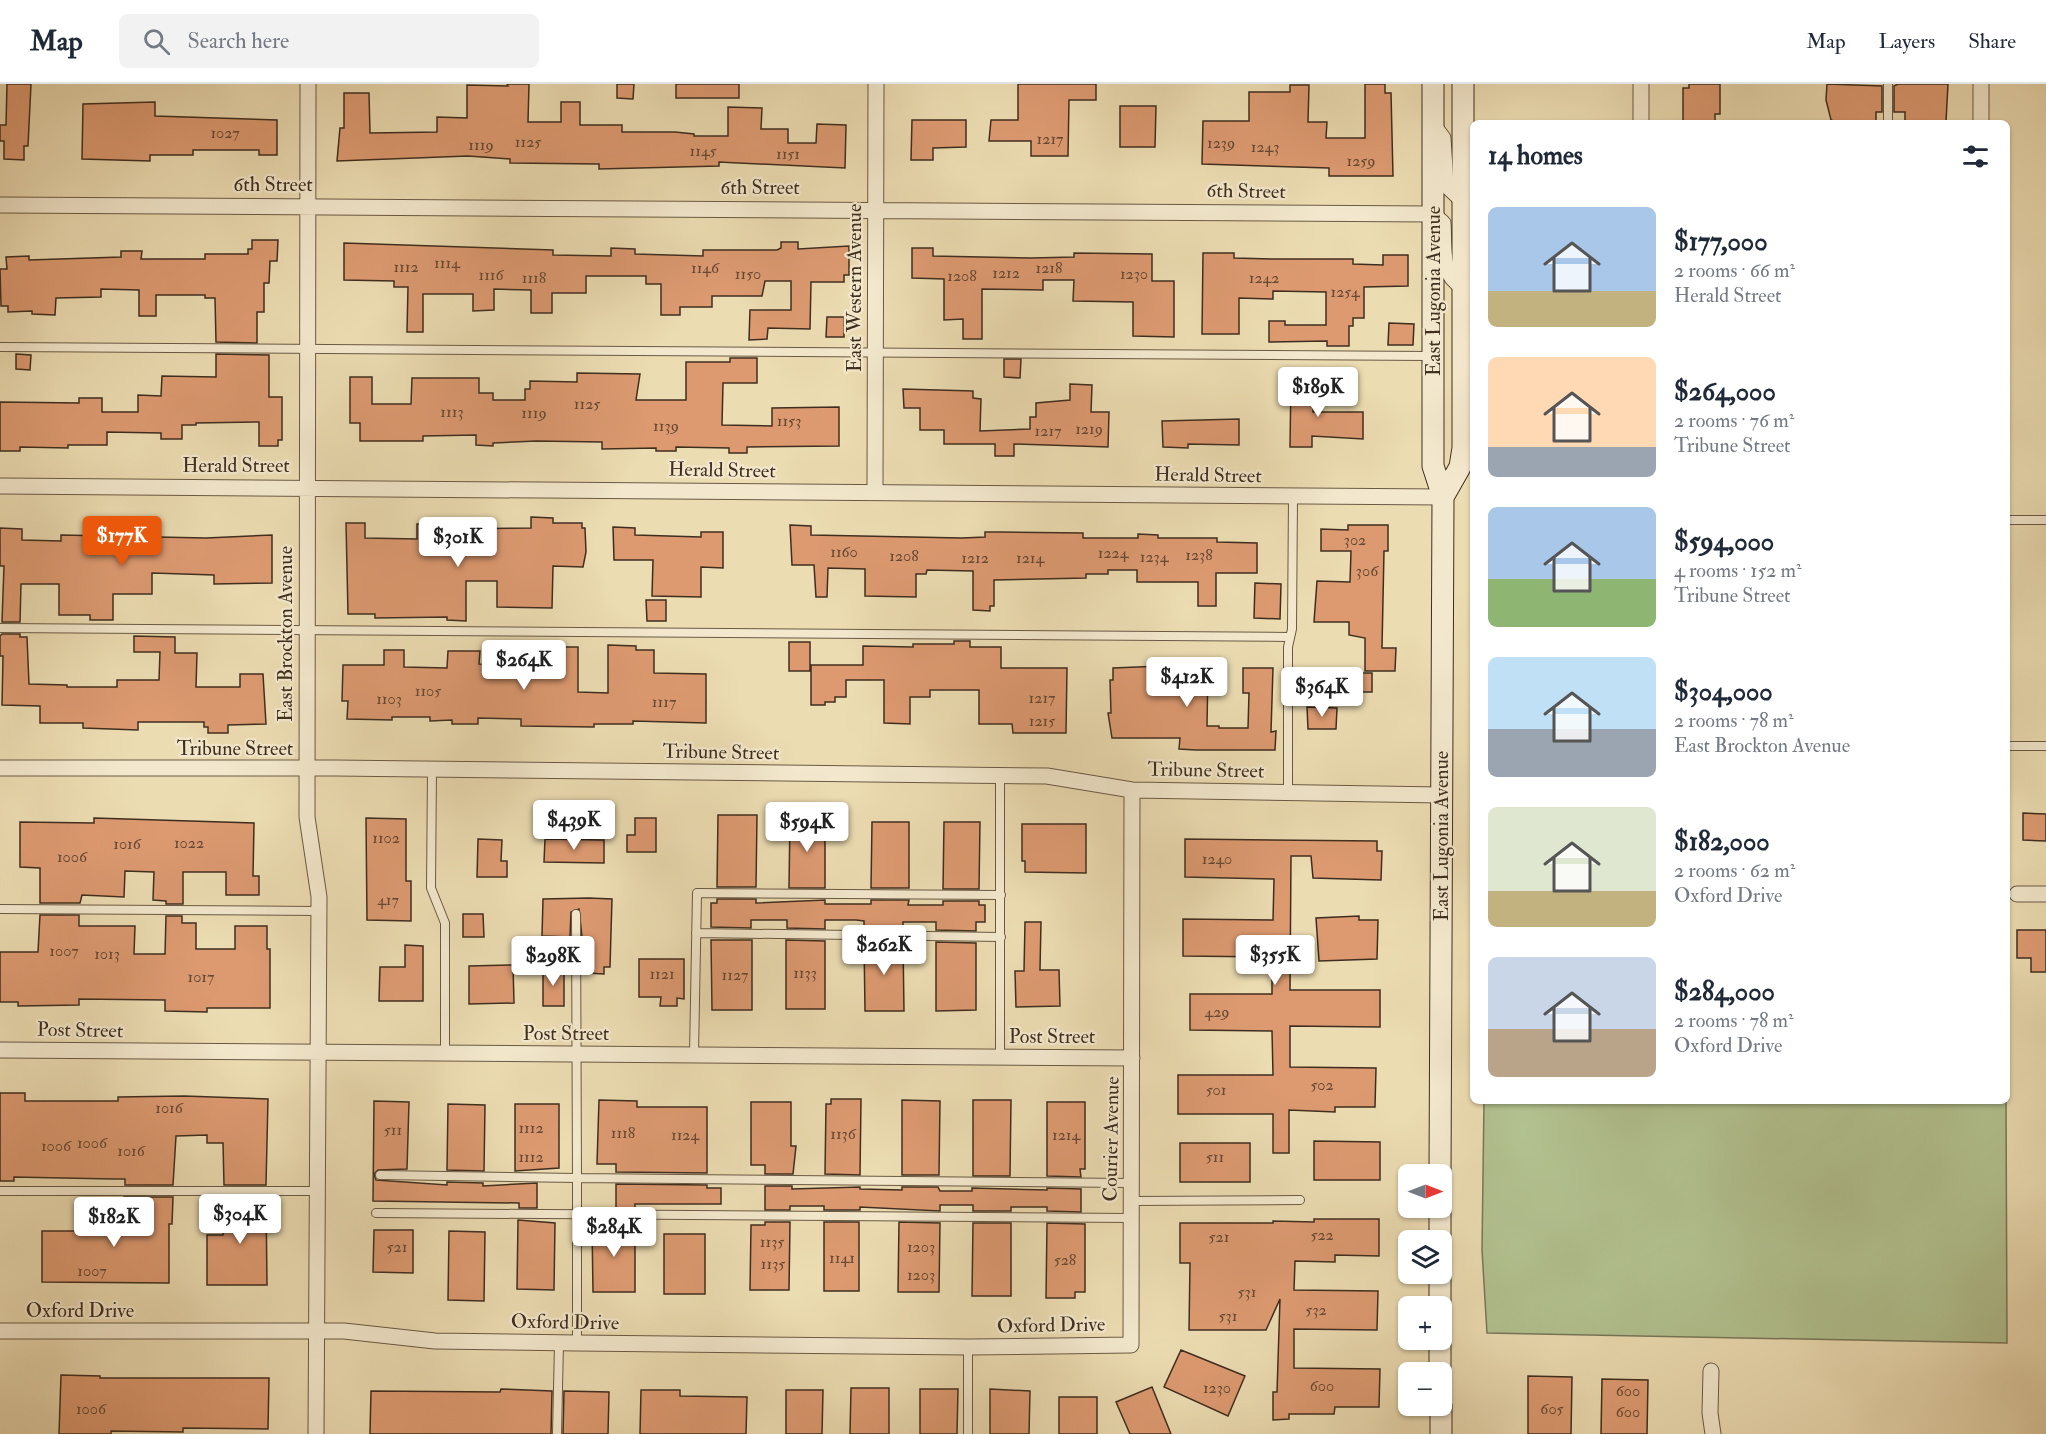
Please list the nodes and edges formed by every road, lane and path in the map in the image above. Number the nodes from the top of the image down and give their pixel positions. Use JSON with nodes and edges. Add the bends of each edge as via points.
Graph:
{"nodes":[{"id":1,"x":308,"y":84,"type":"edge"},
{"id":2,"x":876,"y":84,"type":"edge"},
{"id":3,"x":1433,"y":84,"type":"edge"},
{"id":4,"x":1463,"y":84,"type":"edge"},
{"id":5,"x":1641,"y":84,"type":"edge"},
{"id":6,"x":1888,"y":84,"type":"edge"},
{"id":7,"x":1981,"y":84,"type":"edge"},
{"id":8,"x":1641,"y":120,"type":"edge"},
{"id":9,"x":1888,"y":120,"type":"edge"},
{"id":10,"x":1981,"y":120,"type":"edge"},
{"id":11,"x":1433,"y":124,"type":"junction"},
{"id":12,"x":0,"y":205,"type":"edge"},
{"id":13,"x":308,"y":205,"type":"junction"},
{"id":14,"x":1468,"y":205,"type":"edge"},
{"id":15,"x":875,"y":209,"type":"junction"},
{"id":16,"x":1433,"y":214,"type":"junction"},
{"id":17,"x":1463,"y":287,"type":"junction"},
{"id":18,"x":0,"y":347,"type":"edge"},
{"id":19,"x":306,"y":347,"type":"junction"},
{"id":20,"x":876,"y":352,"type":"junction"},
{"id":21,"x":1433,"y":356,"type":"junction"},
{"id":22,"x":0,"y":486,"type":"edge"},
{"id":23,"x":306,"y":486,"type":"junction"},
{"id":24,"x":875,"y":492,"type":"junction"},
{"id":25,"x":1293,"y":497,"type":"junction"},
{"id":26,"x":1443,"y":497,"type":"junction"},
{"id":27,"x":2010,"y":520,"type":"edge"},
{"id":28,"x":2046,"y":520,"type":"edge"},
{"id":29,"x":0,"y":628,"type":"edge"},
{"id":30,"x":306,"y":631,"type":"junction"},
{"id":31,"x":1290,"y":637,"type":"junction"},
{"id":32,"x":2010,"y":746,"type":"edge"},
{"id":33,"x":2046,"y":746,"type":"edge"},
{"id":34,"x":0,"y":768,"type":"edge"},
{"id":35,"x":307,"y":769,"type":"junction"},
{"id":36,"x":432,"y":769,"type":"junction"},
{"id":37,"x":1000,"y":776,"type":"junction"},
{"id":38,"x":1132,"y":790,"type":"junction"},
{"id":39,"x":1288,"y":792,"type":"junction"},
{"id":40,"x":1441,"y":795,"type":"junction"},
{"id":41,"x":2017,"y":894,"type":"dead end"},
{"id":42,"x":2046,"y":894,"type":"edge"},
{"id":43,"x":1001,"y":896,"type":"junction"},
{"id":44,"x":0,"y":909,"type":"edge"},
{"id":45,"x":318,"y":911,"type":"junction"},
{"id":46,"x":576,"y":914,"type":"dead end"},
{"id":47,"x":696,"y":933,"type":"junction"},
{"id":48,"x":1001,"y":937,"type":"junction"},
{"id":49,"x":0,"y":1050,"type":"edge"},
{"id":50,"x":318,"y":1054,"type":"junction"},
{"id":51,"x":445,"y":1054,"type":"junction"},
{"id":52,"x":694,"y":1054,"type":"junction"},
{"id":53,"x":578,"y":1055,"type":"junction"},
{"id":54,"x":1000,"y":1057,"type":"junction"},
{"id":55,"x":1132,"y":1058,"type":"junction"},
{"id":56,"x":1440,"y":1164,"type":"edge"},
{"id":57,"x":380,"y":1176,"type":"dead end"},
{"id":58,"x":577,"y":1178,"type":"junction"},
{"id":59,"x":1131,"y":1183,"type":"junction"},
{"id":60,"x":0,"y":1191,"type":"edge"},
{"id":61,"x":318,"y":1191,"type":"junction"},
{"id":62,"x":1300,"y":1200,"type":"dead end"},
{"id":63,"x":1131,"y":1201,"type":"junction"},
{"id":64,"x":376,"y":1213,"type":"dead end"},
{"id":65,"x":578,"y":1214,"type":"junction"},
{"id":66,"x":1131,"y":1218,"type":"junction"},
{"id":67,"x":0,"y":1331,"type":"edge"},
{"id":68,"x":318,"y":1331,"type":"junction"},
{"id":69,"x":559,"y":1343,"type":"junction"},
{"id":70,"x":577,"y":1343,"type":"junction"},
{"id":71,"x":1131,"y":1345,"type":"joint"},
{"id":72,"x":968,"y":1347,"type":"junction"},
{"id":73,"x":1711,"y":1371,"type":"dead end"},
{"id":74,"x":1441,"y":1416,"type":"edge"},
{"id":75,"x":316,"y":1434,"type":"edge"},
{"id":76,"x":557,"y":1434,"type":"edge"},
{"id":77,"x":969,"y":1434,"type":"edge"},
{"id":78,"x":1441,"y":1434,"type":"edge"},
{"id":79,"x":1713,"y":1434,"type":"edge"}],
"edges":[{"from":1,"to":13,"type":"street","name":"East Brockton Avenue"},
{"from":2,"to":15,"type":"street","name":"East Western Avenue"},
{"from":3,"to":11,"type":"main road","name":"East Lugonia Avenue"},
{"from":4,"to":14,"type":"main road","name":"East Lugonia Avenue"},
{"from":5,"to":8,"type":"street"},
{"from":6,"to":9,"type":"lane"},
{"from":7,"to":10,"type":"street"},
{"from":11,"to":14,"type":"street","via":[[1443,138],[1446,185]]},
{"from":11,"to":16,"type":"main road","name":"East Lugonia Avenue"},
{"from":12,"to":13,"type":"street","name":"6th Street"},
{"from":13,"to":15,"type":"street","name":"6th Street"},
{"from":13,"to":19,"type":"street","name":"East Brockton Avenue"},
{"from":14,"to":17,"type":"main road","name":"East Lugonia Avenue"},
{"from":15,"to":16,"type":"street","name":"6th Street"},
{"from":15,"to":20,"type":"street","name":"East Western Avenue"},
{"from":16,"to":17,"type":"street","via":[[1443,223],[1447,274]]},
{"from":16,"to":21,"type":"main road","name":"East Lugonia Avenue"},
{"from":17,"to":26,"type":"main road","name":"East Lugonia Avenue","via":[[1463,448],[1460,466]]},
{"from":18,"to":19,"type":"lane"},
{"from":19,"to":20,"type":"lane"},
{"from":19,"to":23,"type":"street","name":"East Brockton Avenue"},
{"from":20,"to":21,"type":"lane"},
{"from":20,"to":24,"type":"street","name":"East Western Avenue"},
{"from":21,"to":26,"type":"main road","name":"East Lugonia Avenue","via":[[1434,465]]},
{"from":22,"to":23,"type":"street","name":"Herald Street"},
{"from":23,"to":24,"type":"street","name":"Herald Street"},
{"from":23,"to":30,"type":"street","name":"East Brockton Avenue"},
{"from":24,"to":25,"type":"street","name":"Herald Street"},
{"from":25,"to":26,"type":"street","name":"Herald Street"},
{"from":25,"to":31,"type":"lane"},
{"from":26,"to":40,"type":"main road","name":"East Lugonia Avenue"},
{"from":27,"to":28,"type":"lane"},
{"from":29,"to":30,"type":"lane"},
{"from":30,"to":31,"type":"lane"},
{"from":30,"to":35,"type":"street","name":"East Brockton Avenue"},
{"from":31,"to":39,"type":"lane"},
{"from":32,"to":33,"type":"lane"},
{"from":34,"to":35,"type":"street","name":"Tribune Street"},
{"from":35,"to":36,"type":"street","name":"Tribune Street"},
{"from":35,"to":45,"type":"street","name":"East Brockton Avenue","via":[[307,817]]},
{"from":36,"to":37,"type":"street","name":"Tribune Street"},
{"from":36,"to":51,"type":"lane","via":[[431,888],[445,923]]},
{"from":37,"to":38,"type":"street","name":"Tribune Street","via":[[1047,776]]},
{"from":37,"to":43,"type":"lane"},
{"from":38,"to":39,"type":"street","name":"Tribune Street"},
{"from":38,"to":55,"type":"street","name":"Courier Avenue"},
{"from":39,"to":40,"type":"street","name":"Tribune Street"},
{"from":40,"to":56,"type":"main road","name":"East Lugonia Avenue"},
{"from":41,"to":42,"type":"street"},
{"from":43,"to":47,"type":"lane","via":[[697,893]]},
{"from":43,"to":48,"type":"lane"},
{"from":44,"to":45,"type":"lane"},
{"from":45,"to":50,"type":"street","name":"East Brockton Avenue"},
{"from":46,"to":53,"type":"lane"},
{"from":47,"to":48,"type":"lane"},
{"from":47,"to":52,"type":"lane"},
{"from":48,"to":54,"type":"lane"},
{"from":49,"to":50,"type":"street","name":"Post Street"},
{"from":50,"to":51,"type":"street","name":"Post Street"},
{"from":50,"to":61,"type":"street","name":"East Brockton Avenue"},
{"from":51,"to":53,"type":"street","name":"Post Street"},
{"from":52,"to":53,"type":"street","name":"Post Street"},
{"from":52,"to":54,"type":"street","name":"Post Street"},
{"from":53,"to":58,"type":"lane"},
{"from":54,"to":55,"type":"street","name":"Post Street"},
{"from":55,"to":59,"type":"street","name":"Courier Avenue"},
{"from":57,"to":58,"type":"lane"},
{"from":58,"to":59,"type":"lane"},
{"from":58,"to":65,"type":"lane"},
{"from":59,"to":63,"type":"street","name":"Courier Avenue"},
{"from":60,"to":61,"type":"lane"},
{"from":61,"to":68,"type":"street","name":"East Brockton Avenue"},
{"from":62,"to":63,"type":"lane"},
{"from":63,"to":66,"type":"street","name":"Courier Avenue"},
{"from":64,"to":65,"type":"lane"},
{"from":65,"to":66,"type":"lane"},
{"from":65,"to":70,"type":"lane"},
{"from":66,"to":71,"type":"street","name":"Courier Avenue"},
{"from":67,"to":68,"type":"street","name":"Oxford Drive"},
{"from":68,"to":69,"type":"street","name":"Oxford Drive","via":[[419,1340]]},
{"from":68,"to":75,"type":"street","name":"East Brockton Avenue"},
{"from":69,"to":70,"type":"street","name":"Oxford Drive"},
{"from":69,"to":76,"type":"lane"},
{"from":70,"to":72,"type":"street","name":"Oxford Drive"},
{"from":71,"to":72,"type":"street","name":"Oxford Drive"},
{"from":72,"to":77,"type":"lane"},
{"from":73,"to":79,"type":"street"},
{"from":74,"to":78,"type":"main road"}]}
